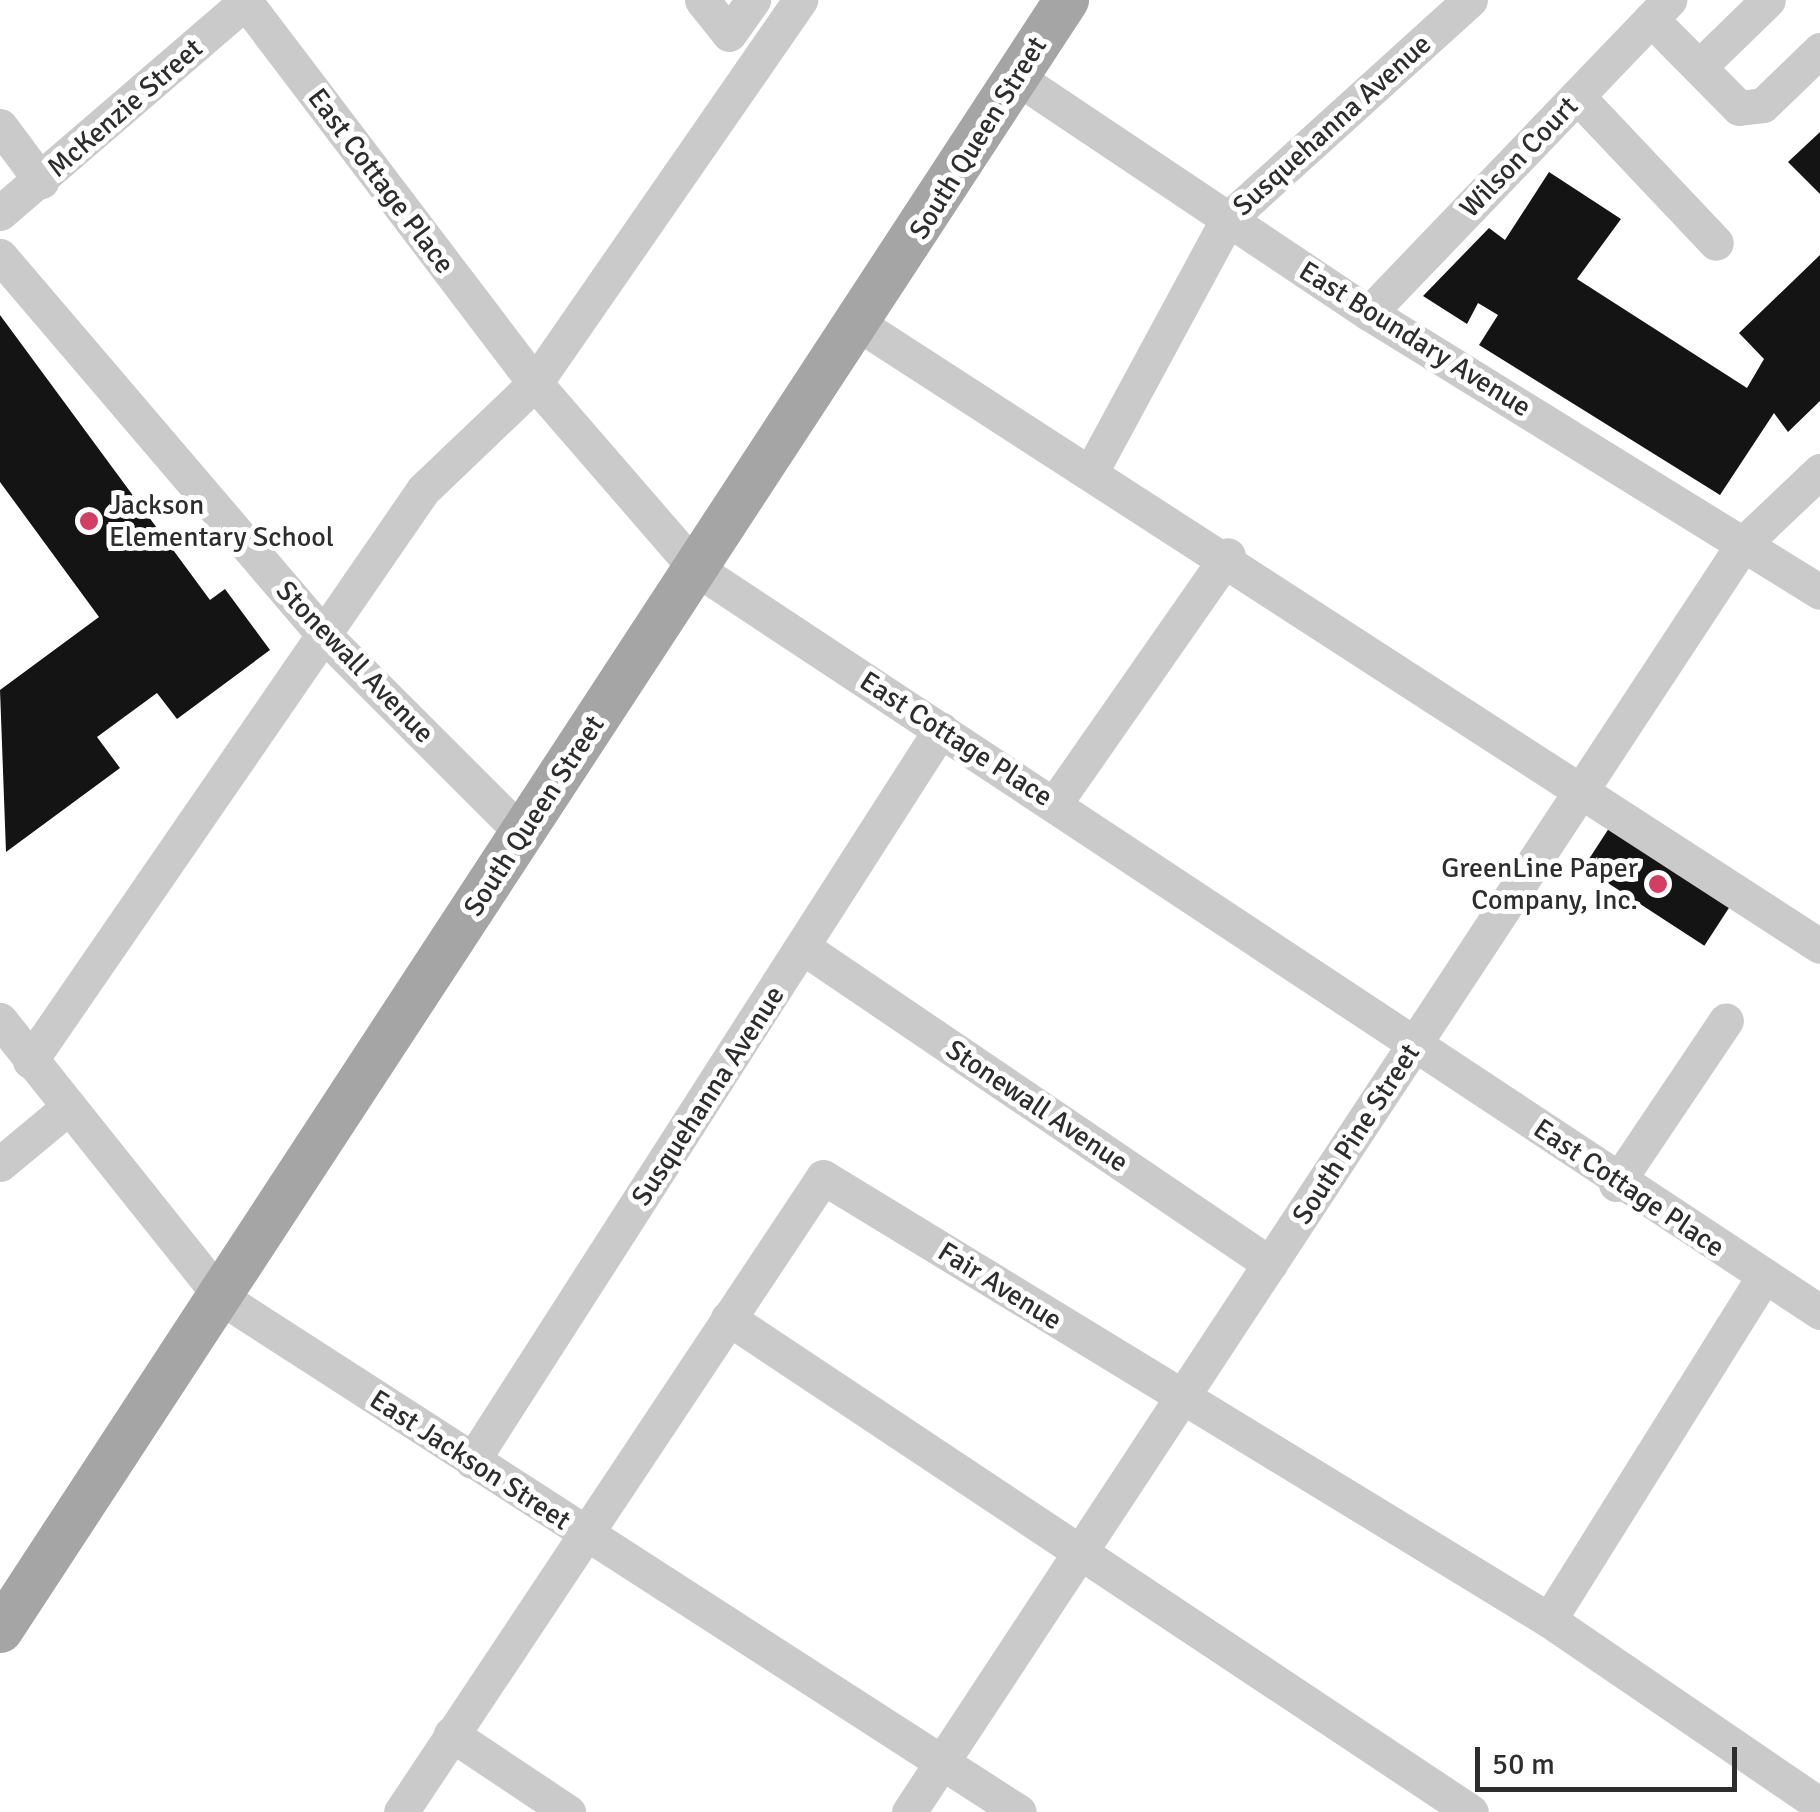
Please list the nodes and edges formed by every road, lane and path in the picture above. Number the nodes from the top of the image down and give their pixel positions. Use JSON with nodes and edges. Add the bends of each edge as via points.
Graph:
{"nodes":[{"id":1,"x":702,"y":0,"type":"edge"},
{"id":2,"x":754,"y":0,"type":"edge"},
{"id":3,"x":800,"y":0,"type":"edge"},
{"id":4,"x":1470,"y":0,"type":"edge"},
{"id":5,"x":1768,"y":0,"type":"edge"},
{"id":6,"x":246,"y":1,"type":"edge"},
{"id":7,"x":1060,"y":2,"type":"edge"},
{"id":8,"x":1660,"y":9,"type":"edge"},
{"id":9,"x":1820,"y":50,"type":"edge"},
{"id":10,"x":1699,"y":67,"type":"junction"},
{"id":11,"x":1016,"y":77,"type":"junction"},
{"id":12,"x":1577,"y":96,"type":"junction"},
{"id":13,"x":0,"y":126,"type":"edge"},
{"id":14,"x":41,"y":182,"type":"junction"},
{"id":15,"x":0,"y":213,"type":"edge"},
{"id":16,"x":1227,"y":220,"type":"junction"},
{"id":17,"x":1716,"y":243,"type":"dead end"},
{"id":18,"x":0,"y":256,"type":"edge"},
{"id":19,"x":1370,"y":313,"type":"junction"},
{"id":20,"x":860,"y":325,"type":"junction"},
{"id":21,"x":535,"y":383,"type":"junction"},
{"id":22,"x":1092,"y":470,"type":"junction"},
{"id":23,"x":1820,"y":471,"type":"edge"},
{"id":24,"x":1744,"y":543,"type":"junction"},
{"id":25,"x":1228,"y":555,"type":"junction"},
{"id":26,"x":695,"y":568,"type":"junction"},
{"id":27,"x":1820,"y":592,"type":"edge"},
{"id":28,"x":322,"y":633,"type":"junction"},
{"id":29,"x":941,"y":729,"type":"junction"},
{"id":30,"x":1578,"y":788,"type":"junction"},
{"id":31,"x":1055,"y":804,"type":"junction"},
{"id":32,"x":522,"y":834,"type":"junction"},
{"id":33,"x":1820,"y":946,"type":"edge"},
{"id":34,"x":804,"y":948,"type":"junction"},
{"id":35,"x":0,"y":1020,"type":"edge"},
{"id":36,"x":1726,"y":1020,"type":"dead end"},
{"id":37,"x":1418,"y":1042,"type":"junction"},
{"id":38,"x":30,"y":1061,"type":"junction"},
{"id":39,"x":64,"y":1110,"type":"junction"},
{"id":40,"x":0,"y":1164,"type":"edge"},
{"id":41,"x":1616,"y":1184,"type":"junction"},
{"id":42,"x":1270,"y":1264,"type":"junction"},
{"id":43,"x":1764,"y":1276,"type":"junction"},
{"id":44,"x":222,"y":1298,"type":"junction"},
{"id":45,"x":1820,"y":1312,"type":"edge"},
{"id":46,"x":728,"y":1318,"type":"junction"},
{"id":47,"x":1182,"y":1398,"type":"junction"},
{"id":48,"x":472,"y":1461,"type":"junction"},
{"id":49,"x":582,"y":1534,"type":"junction"},
{"id":50,"x":1080,"y":1556,"type":"junction"},
{"id":51,"x":1549,"y":1620,"type":"junction"},
{"id":52,"x":0,"y":1630,"type":"edge"},
{"id":53,"x":451,"y":1734,"type":"junction"},
{"id":54,"x":942,"y":1761,"type":"junction"},
{"id":55,"x":1820,"y":1805,"type":"edge"},
{"id":56,"x":1450,"y":1806,"type":"edge"},
{"id":57,"x":401,"y":1812,"type":"edge"},
{"id":58,"x":568,"y":1812,"type":"edge"},
{"id":59,"x":909,"y":1812,"type":"edge"},
{"id":60,"x":1019,"y":1812,"type":"edge"}],
"edges":[{"from":1,"to":2,"type":"street","via":[[730,34]]},
{"from":3,"to":21,"type":"street"},
{"from":4,"to":16,"type":"street","name":"Susquehanna Avenue"},
{"from":5,"to":10,"type":"street"},
{"from":6,"to":14,"type":"street","name":"McKenzie Street"},
{"from":6,"to":21,"type":"street","name":"East Cottage Place"},
{"from":7,"to":11,"type":"main road","name":"South Queen Street"},
{"from":8,"to":10,"type":"street"},
{"from":8,"to":12,"type":"street","name":"Wilson Court"},
{"from":9,"to":10,"type":"street","via":[[1764,105],[1739,108]]},
{"from":11,"to":16,"type":"street","name":"East Boundary Avenue"},
{"from":11,"to":20,"type":"main road","name":"South Queen Street"},
{"from":12,"to":17,"type":"street"},
{"from":12,"to":19,"type":"street","name":"Wilson Court"},
{"from":13,"to":14,"type":"street"},
{"from":14,"to":15,"type":"street","name":"McKenzie Street"},
{"from":16,"to":19,"type":"street","name":"East Boundary Avenue"},
{"from":16,"to":22,"type":"street","name":"Susquehanna Avenue"},
{"from":18,"to":28,"type":"street","name":"Stonewall Avenue"},
{"from":19,"to":24,"type":"street","name":"East Boundary Avenue"},
{"from":20,"to":22,"type":"street"},
{"from":20,"to":26,"type":"main road","name":"South Queen Street"},
{"from":21,"to":26,"type":"street","name":"East Cottage Place"},
{"from":21,"to":28,"type":"street","via":[[424,490]]},
{"from":22,"to":25,"type":"street"},
{"from":23,"to":24,"type":"street","name":"South Pine Street"},
{"from":24,"to":27,"type":"street","name":"East Boundary Avenue"},
{"from":24,"to":30,"type":"street","name":"South Pine Street"},
{"from":25,"to":30,"type":"street"},
{"from":25,"to":31,"type":"street"},
{"from":26,"to":29,"type":"street","name":"East Cottage Place"},
{"from":26,"to":32,"type":"main road","name":"South Queen Street"},
{"from":28,"to":32,"type":"street","name":"Stonewall Avenue"},
{"from":28,"to":38,"type":"street"},
{"from":29,"to":31,"type":"street","name":"East Cottage Place"},
{"from":29,"to":34,"type":"street","name":"Susquehanna Avenue"},
{"from":30,"to":33,"type":"street"},
{"from":30,"to":37,"type":"street","name":"South Pine Street"},
{"from":31,"to":37,"type":"street","name":"East Cottage Place"},
{"from":32,"to":44,"type":"main road","name":"South Queen Street"},
{"from":34,"to":42,"type":"street","name":"Stonewall Avenue"},
{"from":34,"to":48,"type":"street","name":"Susquehanna Avenue"},
{"from":35,"to":38,"type":"street","name":"East Jackson Street"},
{"from":36,"to":41,"type":"street"},
{"from":37,"to":41,"type":"street","name":"East Cottage Place"},
{"from":37,"to":42,"type":"street","name":"South Pine Street"},
{"from":38,"to":39,"type":"street","name":"East Jackson Street"},
{"from":39,"to":40,"type":"street"},
{"from":39,"to":44,"type":"street","name":"East Jackson Street"},
{"from":41,"to":43,"type":"street","name":"East Cottage Place"},
{"from":42,"to":47,"type":"street","name":"South Pine Street"},
{"from":43,"to":45,"type":"street","name":"East Cottage Place"},
{"from":43,"to":51,"type":"street"},
{"from":44,"to":48,"type":"street","name":"East Jackson Street"},
{"from":44,"to":52,"type":"main road","name":"South Queen Street"},
{"from":46,"to":47,"type":"street","name":"Fair Avenue","via":[[823,1177]]},
{"from":46,"to":49,"type":"street","name":"Fair Avenue"},
{"from":46,"to":50,"type":"street"},
{"from":47,"to":50,"type":"street","name":"South Pine Street"},
{"from":47,"to":51,"type":"street","name":"Fair Avenue"},
{"from":48,"to":49,"type":"street","name":"East Jackson Street"},
{"from":49,"to":53,"type":"street","name":"Fair Avenue"},
{"from":49,"to":54,"type":"street","name":"East Jackson Street"},
{"from":50,"to":54,"type":"street","name":"South Pine Street"},
{"from":50,"to":56,"type":"street"},
{"from":51,"to":55,"type":"street","name":"Fair Avenue"},
{"from":53,"to":57,"type":"street","name":"Fair Avenue"},
{"from":53,"to":58,"type":"street"},
{"from":54,"to":59,"type":"street","name":"South Pine Street"},
{"from":54,"to":60,"type":"street","name":"East Jackson Street"}]}
